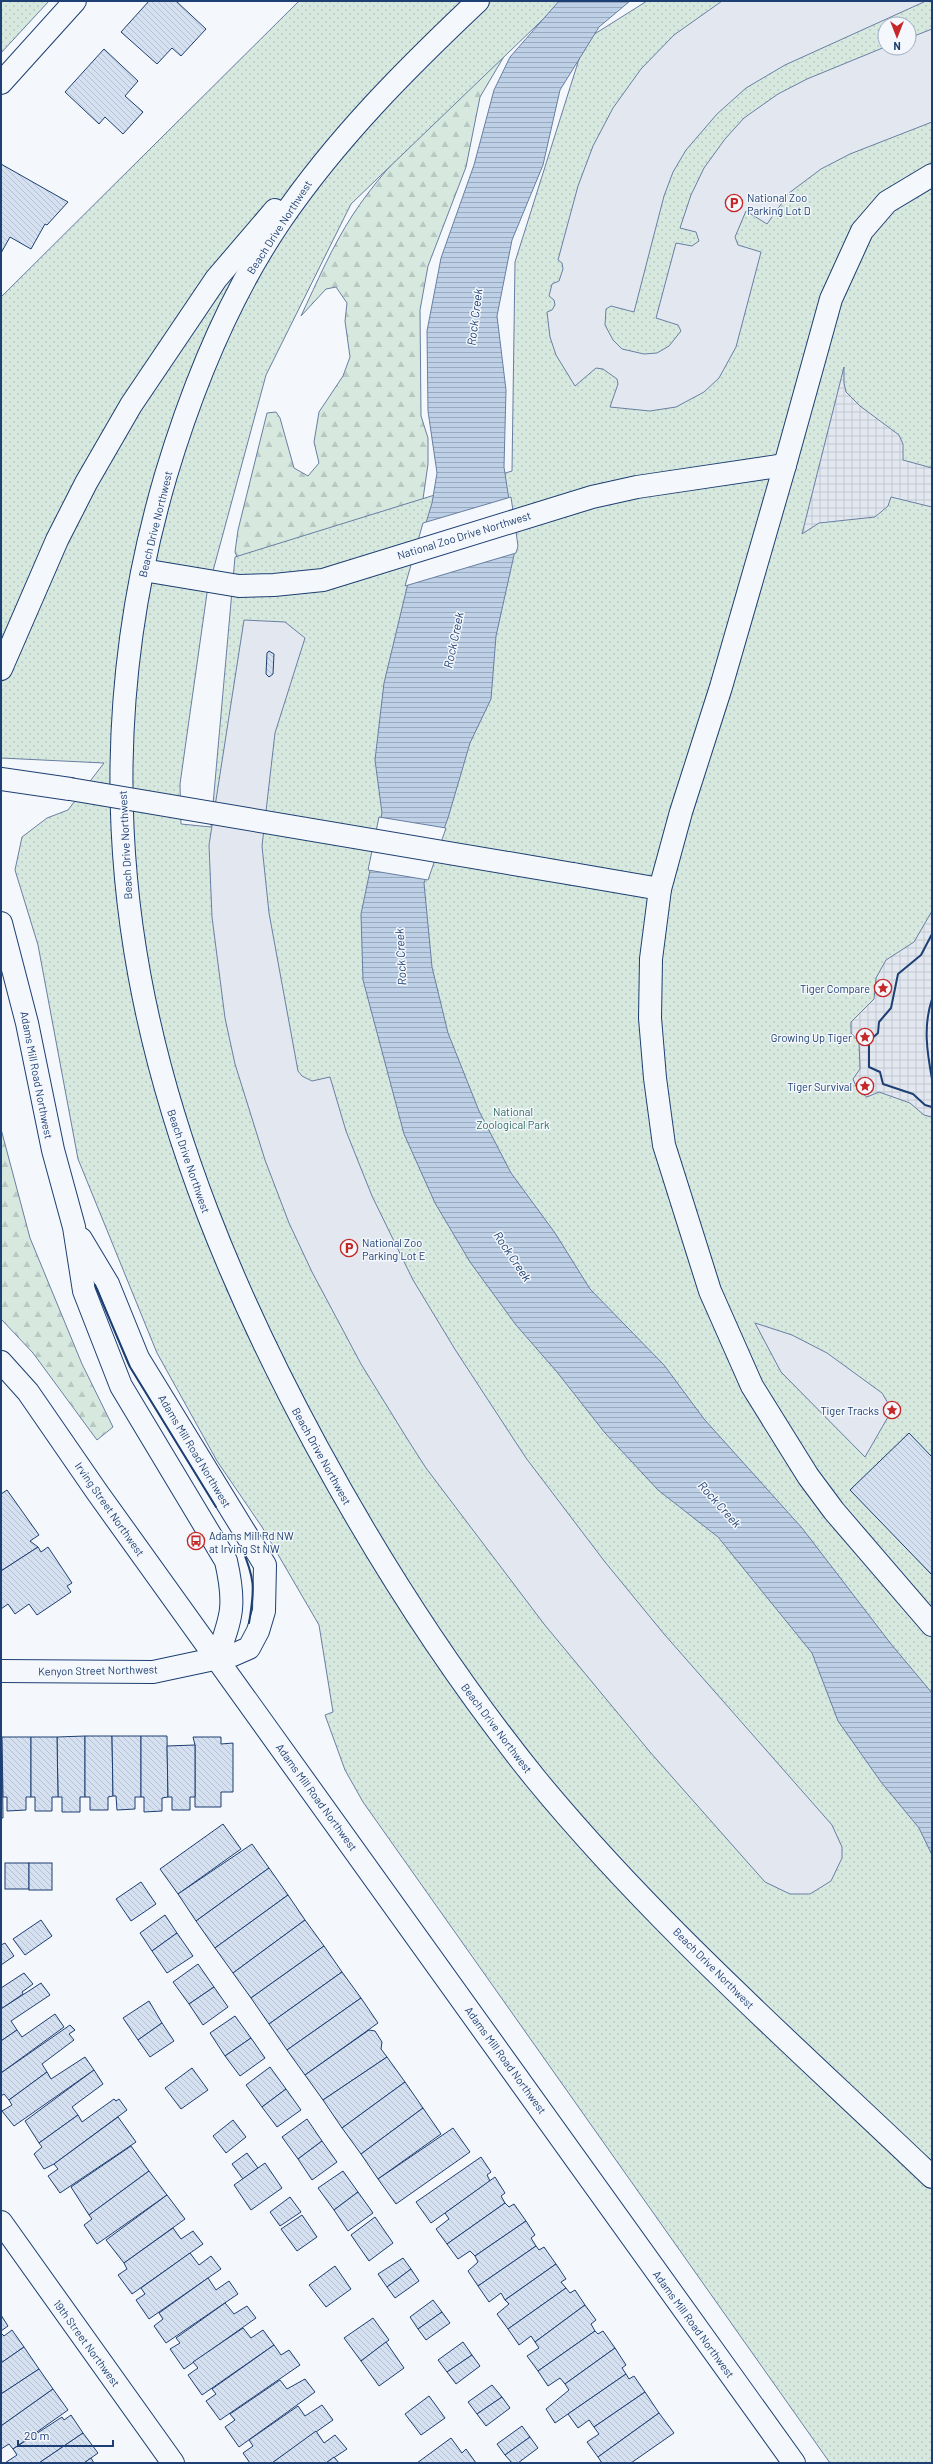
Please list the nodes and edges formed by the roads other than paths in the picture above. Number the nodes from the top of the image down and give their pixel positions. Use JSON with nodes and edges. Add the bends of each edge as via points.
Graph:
{"nodes":[{"id":1,"x":75,"y":1,"type":"edge"},
{"id":2,"x":478,"y":1,"type":"edge"},
{"id":3,"x":1,"y":82,"type":"edge"},
{"id":4,"x":319,"y":167,"type":"junction"},
{"id":5,"x":932,"y":175,"type":"edge"},
{"id":6,"x":786,"y":465,"type":"junction"},
{"id":7,"x":143,"y":570,"type":"junction"},
{"id":8,"x":1,"y":669,"type":"edge"},
{"id":9,"x":1,"y":780,"type":"edge"},
{"id":10,"x":660,"y":889,"type":"junction"},
{"id":11,"x":1,"y":923,"type":"edge"},
{"id":12,"x":5,"y":939,"type":"edge"},
{"id":13,"x":74,"y":1227,"type":"junction"},
{"id":14,"x":1,"y":1362,"type":"edge"},
{"id":15,"x":932,"y":1625,"type":"edge"},
{"id":16,"x":217,"y":1658,"type":"junction"},
{"id":17,"x":1,"y":1671,"type":"edge"},
{"id":18,"x":932,"y":2177,"type":"edge"},
{"id":19,"x":1,"y":2222,"type":"edge"},
{"id":20,"x":793,"y":2462,"type":"edge"},
{"id":21,"x":173,"y":2463,"type":"edge"}],
"edges":[{"from":1,"to":3,"type":"street"},
{"from":2,"to":4,"type":"street","name":"Beach Drive Northwest","via":[[393,84]]},
{"from":4,"to":7,"type":"street","name":"Beach Drive Northwest","via":[[270,237],[209,350],[180,430],[158,504]]},
{"from":4,"to":8,"type":"street","via":[[272,213],[230,262],[191,314],[131,404],[89,477],[57,540]]},
{"from":5,"to":6,"type":"street","via":[[887,202],[862,231],[846,264],[822,328]]},
{"from":6,"to":7,"type":"street","name":"National Zoo Drive Northwest","via":[[637,487],[592,497],[323,580],[239,586]]},
{"from":6,"to":10,"type":"street"},
{"from":7,"to":18,"type":"street","name":"Beach Drive Northwest","via":[[130,654],[122,764],[124,866],[133,948],[148,1028],[181,1144],[221,1249],[269,1356],[332,1476],[391,1574],[454,1670],[534,1776],[608,1862],[685,1941]]},
{"from":9,"to":10,"type":"street","bridge":true,"via":[[70,789]]},
{"from":10,"to":15,"type":"street","via":[[651,959],[650,1018],[654,1078],[664,1145],[710,1291],[752,1386],[808,1476],[834,1511]]},
{"from":11,"to":12,"type":"street","name":"Adams Mill Road Northwest"},
{"from":12,"to":13,"type":"street","name":"Adams Mill Road Northwest","via":[[27,1023],[52,1150]]},
{"from":13,"to":16,"type":"street","name":"Adams Mill Road Northwest","via":[[84,1291],[121,1386],[226,1561],[232,1588],[232,1616]]},
{"from":13,"to":16,"type":"street","name":"Adams Mill Road Northwest","via":[[108,1284],[138,1358],[265,1565],[264,1611],[258,1631],[249,1648]]},
{"from":14,"to":16,"type":"street","name":"Irving Street Northwest","via":[[28,1392]]},
{"from":16,"to":17,"type":"street","name":"Kenyon Street Northwest","via":[[153,1672]]},
{"from":16,"to":20,"type":"street","name":"Adams Mill Road Northwest"},
{"from":19,"to":21,"type":"street","name":"19th Street Northwest"}]}
